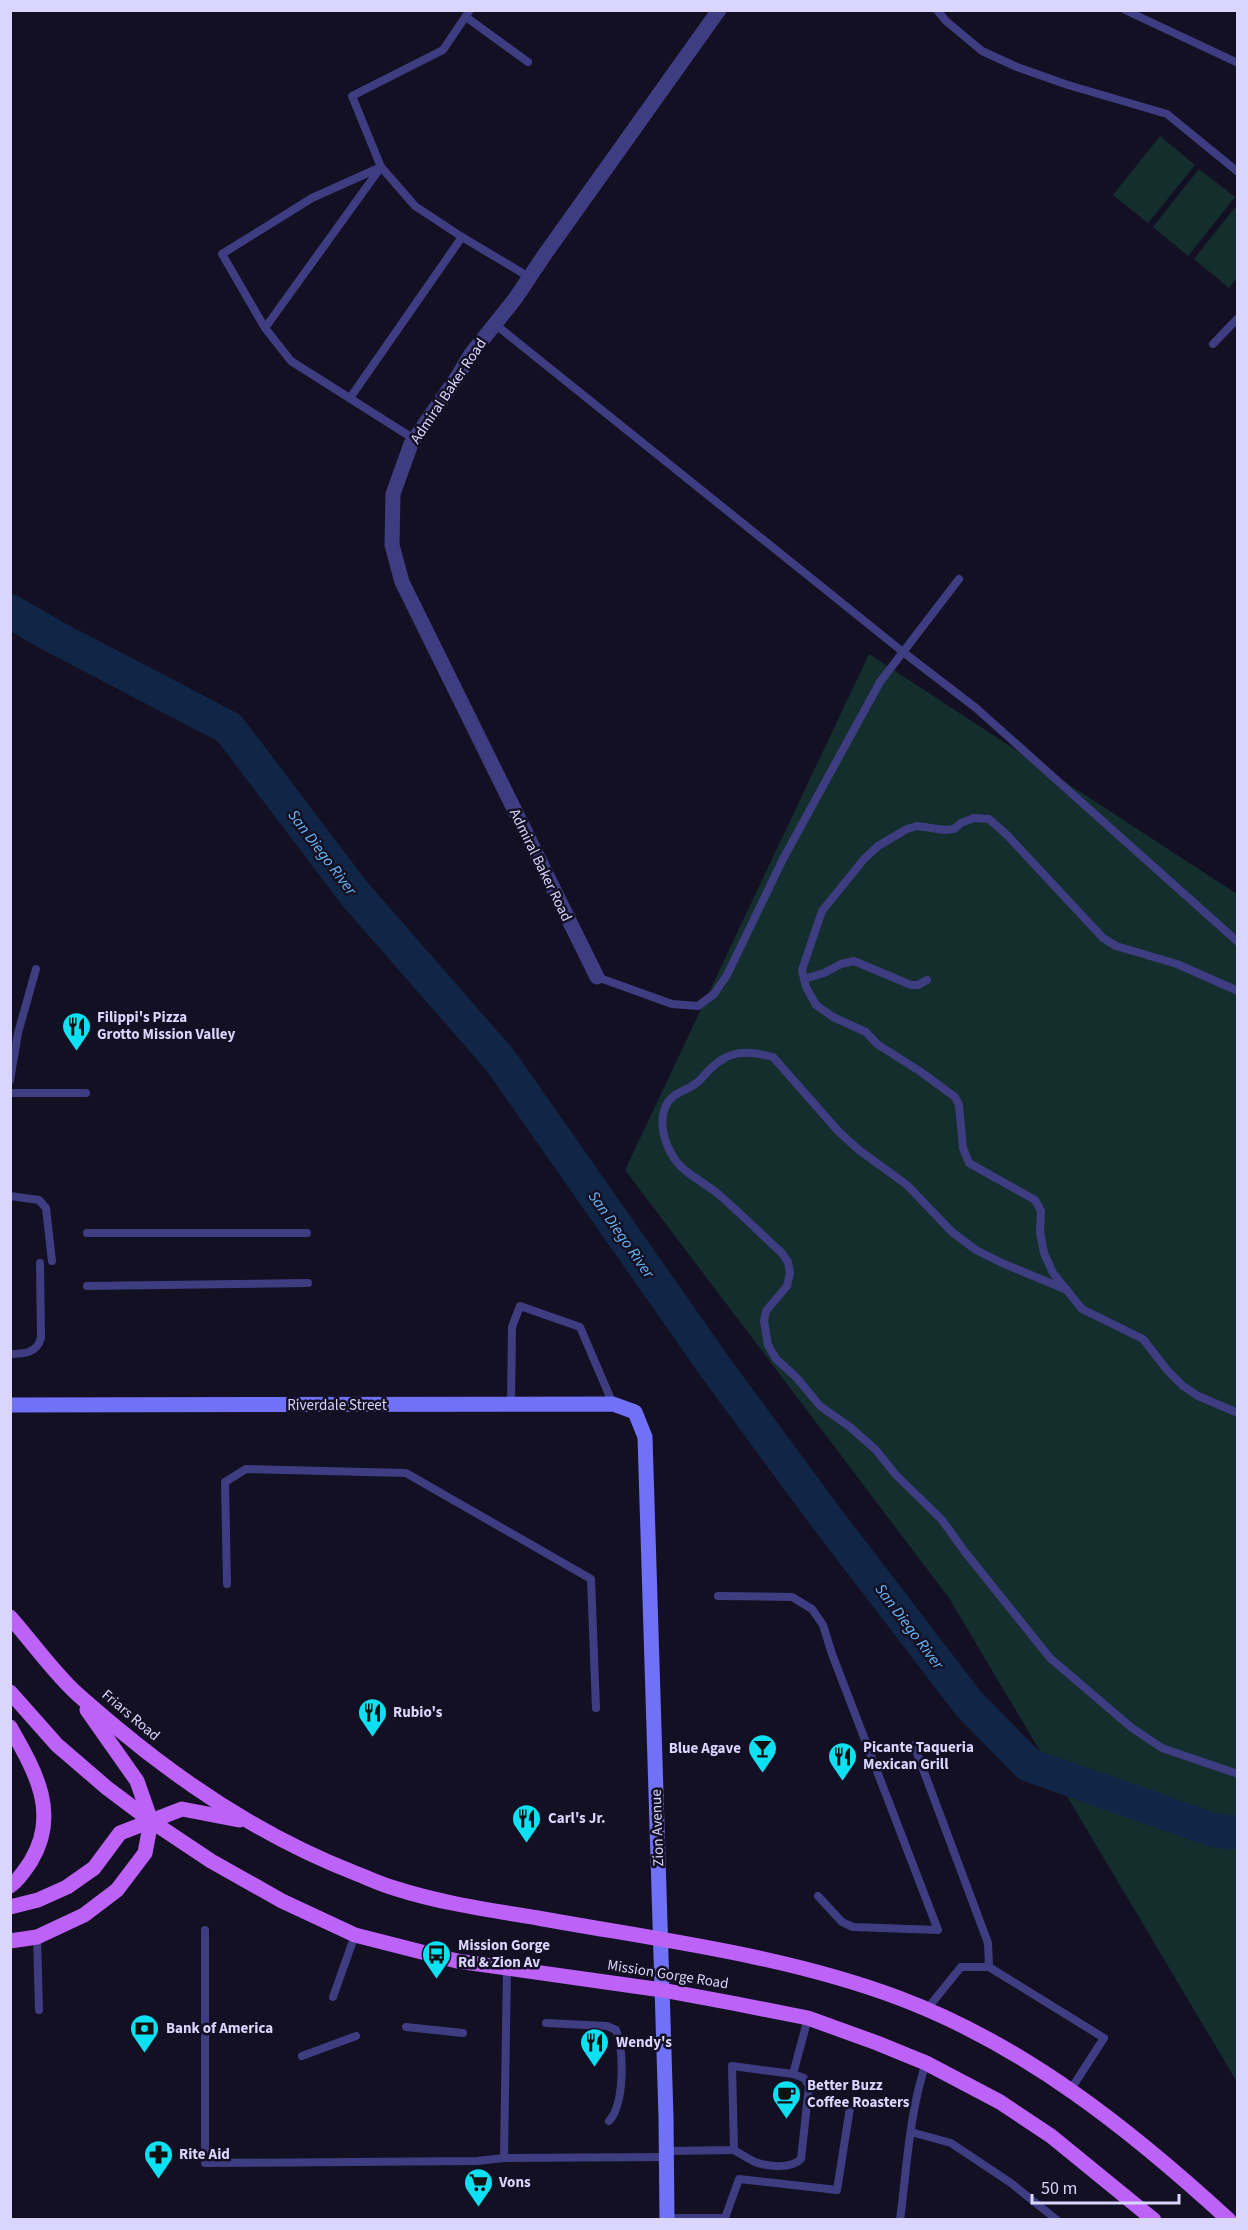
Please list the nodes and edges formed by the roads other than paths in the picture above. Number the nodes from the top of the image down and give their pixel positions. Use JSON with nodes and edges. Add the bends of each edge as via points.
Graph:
{"nodes":[{"id":1,"x":719,"y":10,"type":"edge"},
{"id":2,"x":938,"y":10,"type":"edge"},
{"id":3,"x":1125,"y":10,"type":"edge"},
{"id":4,"x":468,"y":14,"type":"edge"},
{"id":5,"x":528,"y":62,"type":"dead end"},
{"id":6,"x":1238,"y":63,"type":"edge"},
{"id":7,"x":381,"y":166,"type":"junction"},
{"id":8,"x":1238,"y":172,"type":"edge"},
{"id":9,"x":462,"y":237,"type":"junction"},
{"id":10,"x":529,"y":277,"type":"junction"},
{"id":11,"x":1238,"y":318,"type":"edge"},
{"id":12,"x":496,"y":325,"type":"junction"},
{"id":13,"x":265,"y":328,"type":"junction"},
{"id":14,"x":1213,"y":344,"type":"dead end"},
{"id":15,"x":350,"y":398,"type":"junction"},
{"id":16,"x":414,"y":439,"type":"junction"},
{"id":17,"x":959,"y":579,"type":"dead end"},
{"id":18,"x":903,"y":652,"type":"junction"},
{"id":19,"x":1238,"y":942,"type":"edge"},
{"id":20,"x":36,"y":969,"type":"dead end"},
{"id":21,"x":597,"y":977,"type":"joint"},
{"id":22,"x":804,"y":979,"type":"junction"},
{"id":23,"x":927,"y":980,"type":"dead end"},
{"id":24,"x":1238,"y":992,"type":"edge"},
{"id":25,"x":10,"y":1080,"type":"edge"},
{"id":26,"x":10,"y":1093,"type":"edge"},
{"id":27,"x":86,"y":1093,"type":"dead end"},
{"id":28,"x":10,"y":1196,"type":"edge"},
{"id":29,"x":87,"y":1233,"type":"dead end"},
{"id":30,"x":307,"y":1233,"type":"dead end"},
{"id":31,"x":52,"y":1261,"type":"dead end"},
{"id":32,"x":40,"y":1263,"type":"dead end"},
{"id":33,"x":308,"y":1283,"type":"dead end"},
{"id":34,"x":87,"y":1286,"type":"dead end"},
{"id":35,"x":1067,"y":1290,"type":"junction"},
{"id":36,"x":10,"y":1354,"type":"edge"},
{"id":37,"x":511,"y":1404,"type":"junction"},
{"id":38,"x":613,"y":1404,"type":"junction"},
{"id":39,"x":10,"y":1405,"type":"edge"},
{"id":40,"x":1238,"y":1413,"type":"edge"},
{"id":41,"x":645,"y":1437,"type":"joint"},
{"id":42,"x":227,"y":1584,"type":"dead end"},
{"id":43,"x":718,"y":1596,"type":"dead end"},
{"id":44,"x":10,"y":1617,"type":"edge"},
{"id":45,"x":74,"y":1691,"type":"junction"},
{"id":46,"x":10,"y":1692,"type":"edge"},
{"id":47,"x":596,"y":1708,"type":"dead end"},
{"id":48,"x":10,"y":1727,"type":"edge"},
{"id":49,"x":914,"y":1745,"type":"dead end"},
{"id":50,"x":1238,"y":1774,"type":"edge"},
{"id":51,"x":151,"y":1821,"type":"junction"},
{"id":52,"x":245,"y":1821,"type":"junction"},
{"id":53,"x":10,"y":1886,"type":"edge"},
{"id":54,"x":818,"y":1896,"type":"dead end"},
{"id":55,"x":10,"y":1907,"type":"edge"},
{"id":56,"x":205,"y":1930,"type":"dead end"},
{"id":57,"x":355,"y":1935,"type":"junction"},
{"id":58,"x":37,"y":1937,"type":"junction"},
{"id":59,"x":660,"y":1940,"type":"junction"},
{"id":60,"x":10,"y":1941,"type":"edge"},
{"id":61,"x":507,"y":1967,"type":"junction"},
{"id":62,"x":989,"y":1967,"type":"junction"},
{"id":63,"x":662,"y":1990,"type":"junction"},
{"id":64,"x":333,"y":1996,"type":"dead end"},
{"id":65,"x":927,"y":2009,"type":"junction"},
{"id":66,"x":39,"y":2010,"type":"dead end"},
{"id":67,"x":808,"y":2018,"type":"junction"},
{"id":68,"x":546,"y":2023,"type":"dead end"},
{"id":69,"x":406,"y":2026,"type":"dead end"},
{"id":70,"x":463,"y":2033,"type":"dead end"},
{"id":71,"x":356,"y":2036,"type":"dead end"},
{"id":72,"x":302,"y":2056,"type":"dead end"},
{"id":73,"x":926,"y":2063,"type":"junction"},
{"id":74,"x":793,"y":2074,"type":"junction"},
{"id":75,"x":1071,"y":2089,"type":"junction"},
{"id":76,"x":850,"y":2108,"type":"dead end"},
{"id":77,"x":609,"y":2121,"type":"dead end"},
{"id":78,"x":911,"y":2132,"type":"junction"},
{"id":79,"x":734,"y":2150,"type":"junction"},
{"id":80,"x":667,"y":2154,"type":"junction"},
{"id":81,"x":504,"y":2158,"type":"junction"},
{"id":82,"x":667,"y":2219,"type":"edge"},
{"id":83,"x":900,"y":2220,"type":"edge"},
{"id":84,"x":1057,"y":2220,"type":"edge"},
{"id":85,"x":1154,"y":2220,"type":"edge"},
{"id":86,"x":1228,"y":2220,"type":"edge"}],
"edges":[{"from":1,"to":10,"type":"street","name":"Admiral Baker Road"},
{"from":2,"to":8,"type":"lane","via":[[982,51],[1017,67],[1167,114]]},
{"from":3,"to":6,"type":"lane"},
{"from":4,"to":5,"type":"lane"},
{"from":4,"to":7,"type":"lane","via":[[443,50],[352,96]]},
{"from":7,"to":9,"type":"lane","via":[[415,206]]},
{"from":7,"to":13,"type":"lane"},
{"from":7,"to":13,"type":"lane","via":[[312,198],[222,254]]},
{"from":9,"to":10,"type":"lane"},
{"from":9,"to":15,"type":"lane"},
{"from":10,"to":12,"type":"street","name":"Admiral Baker Road"},
{"from":11,"to":14,"type":"lane"},
{"from":12,"to":16,"type":"street","name":"Admiral Baker Road","via":[[471,354]]},
{"from":12,"to":18,"type":"lane"},
{"from":13,"to":15,"type":"lane","via":[[291,361]]},
{"from":15,"to":16,"type":"lane"},
{"from":16,"to":21,"type":"street","name":"Admiral Baker Road","via":[[393,494],[392,544],[402,582]]},
{"from":17,"to":18,"type":"lane"},
{"from":18,"to":19,"type":"lane","via":[[976,708]]},
{"from":18,"to":21,"type":"lane","via":[[880,682],[714,994],[698,1006],[672,1004]]},
{"from":20,"to":25,"type":"lane"},
{"from":22,"to":23,"type":"lane","via":[[854,961],[911,985]]},
{"from":22,"to":24,"type":"lane","via":[[802,970],[822,910],[864,859],[907,829],[954,829],[974,818],[989,819],[1007,835],[1103,938],[1116,946],[1177,964]]},
{"from":22,"to":35,"type":"lane","via":[[816,1005],[866,1032],[877,1044],[956,1097],[969,1163],[1035,1200],[1041,1211],[1044,1253]]},
{"from":26,"to":27,"type":"lane"},
{"from":28,"to":31,"type":"lane","via":[[39,1200],[46,1208]]},
{"from":29,"to":30,"type":"lane"},
{"from":32,"to":36,"type":"lane","via":[[40,1345],[32,1351]]},
{"from":33,"to":34,"type":"lane"},
{"from":35,"to":40,"type":"lane","via":[[1082,1309],[1143,1339],[1183,1386]]},
{"from":35,"to":50,"type":"lane","via":[[993,1259],[952,1232],[907,1185],[839,1132],[773,1058],[738,1052],[723,1057],[695,1086],[675,1095],[667,1104],[662,1122],[664,1138],[675,1161],[716,1193],[788,1262],[787,1286],[766,1311],[764,1321],[768,1345],[776,1359],[820,1406],[876,1450],[942,1520],[1050,1658],[1132,1728],[1162,1748]]},
{"from":37,"to":38,"type":"street","name":"Riverdale Street"},
{"from":37,"to":38,"type":"lane","via":[[512,1327],[520,1306],[580,1327]]},
{"from":37,"to":39,"type":"street","name":"Riverdale Street"},
{"from":38,"to":41,"type":"street","name":"Riverdale Street","via":[[636,1412]]},
{"from":41,"to":59,"type":"street","name":"Zion Avenue"},
{"from":42,"to":47,"type":"lane","via":[[225,1482],[246,1468],[406,1473],[591,1579]]},
{"from":43,"to":54,"type":"lane","via":[[792,1597],[812,1609],[823,1625],[938,1930],[853,1927],[842,1922]]},
{"from":44,"to":45,"type":"main road","name":"Friars Road"},
{"from":45,"to":51,"type":"main road","via":[[137,1781]]},
{"from":45,"to":52,"type":"main road","name":"Friars Road","via":[[174,1774]]},
{"from":46,"to":51,"type":"main road","via":[[57,1745]]},
{"from":48,"to":53,"type":"main road","via":[[36,1774],[44,1819],[36,1852]]},
{"from":49,"to":62,"type":"lane","via":[[988,1943]]},
{"from":51,"to":52,"type":"main road","via":[[182,1809]]},
{"from":51,"to":55,"type":"main road","via":[[120,1833],[94,1868],[67,1887]]},
{"from":51,"to":57,"type":"main road","name":"Mission Gorge Road","via":[[272,1896]]},
{"from":51,"to":58,"type":"main road","via":[[145,1853],[117,1890],[84,1915]]},
{"from":52,"to":59,"type":"main road","name":"Mission Gorge Road","via":[[322,1860],[393,1888],[479,1908]]},
{"from":56,"to":81,"type":"lane","via":[[205,2163]]},
{"from":57,"to":61,"type":"main road","name":"Mission Gorge Road","via":[[457,1961]]},
{"from":57,"to":64,"type":"lane"},
{"from":58,"to":60,"type":"main road"},
{"from":58,"to":66,"type":"lane"},
{"from":59,"to":63,"type":"street","name":"Zion Avenue"},
{"from":59,"to":65,"type":"main road","name":"Mission Gorge Road","via":[[750,1956],[825,1975]]},
{"from":61,"to":63,"type":"main road","name":"Mission Gorge Road"},
{"from":61,"to":81,"type":"lane"},
{"from":62,"to":65,"type":"lane","via":[[961,1967]]},
{"from":62,"to":75,"type":"lane","via":[[1104,2038]]},
{"from":63,"to":67,"type":"main road","name":"Mission Gorge Road"},
{"from":63,"to":80,"type":"street","name":"Zion Avenue"},
{"from":65,"to":75,"type":"main road","name":"Mission Gorge Road","via":[[1012,2052]]},
{"from":67,"to":73,"type":"main road","name":"Mission Gorge Road"},
{"from":67,"to":74,"type":"lane"},
{"from":68,"to":77,"type":"lane","via":[[607,2025],[616,2030],[620,2041],[618,2105]]},
{"from":69,"to":70,"type":"lane"},
{"from":71,"to":72,"type":"lane"},
{"from":73,"to":78,"type":"lane"},
{"from":73,"to":85,"type":"main road","name":"Mission Gorge Road","via":[[1000,2102],[1051,2136]]},
{"from":74,"to":79,"type":"lane","via":[[732,2066]]},
{"from":74,"to":79,"type":"lane","via":[[804,2078],[809,2086],[801,2159],[789,2166],[756,2162]]},
{"from":75,"to":86,"type":"main road","name":"Mission Gorge Road"},
{"from":76,"to":82,"type":"lane","via":[[837,2190],[739,2179],[725,2218]]},
{"from":78,"to":83,"type":"lane"},
{"from":78,"to":84,"type":"lane","via":[[951,2143]]},
{"from":79,"to":80,"type":"lane"},
{"from":80,"to":81,"type":"lane"},
{"from":80,"to":82,"type":"street","name":"Zion Avenue"}]}
